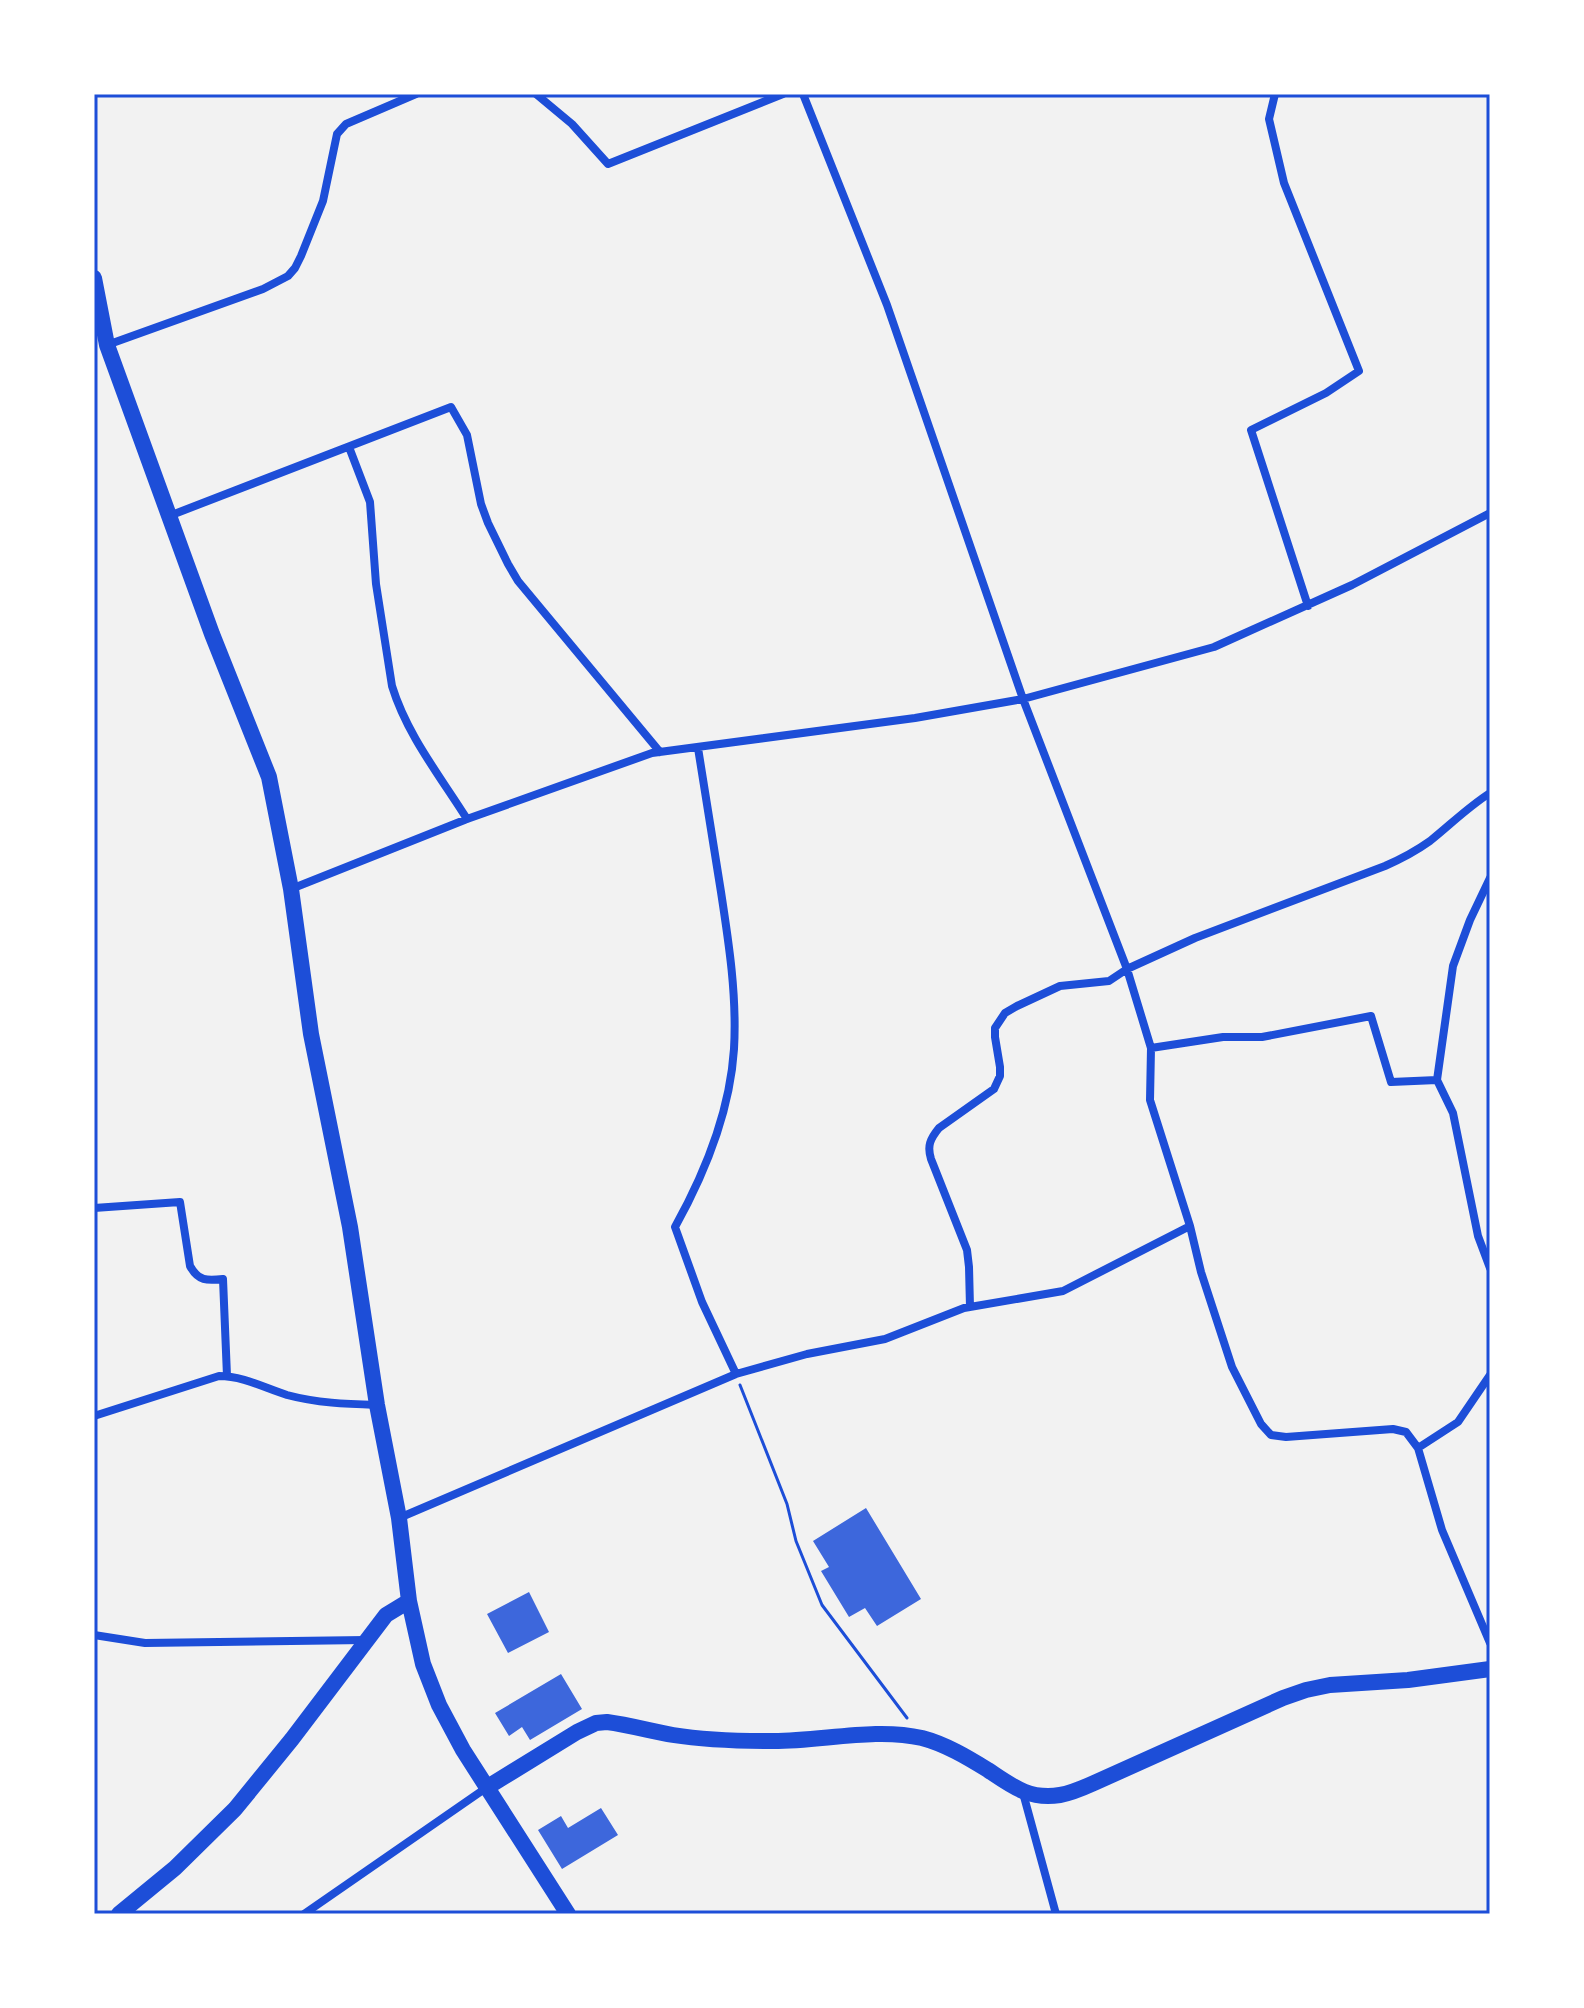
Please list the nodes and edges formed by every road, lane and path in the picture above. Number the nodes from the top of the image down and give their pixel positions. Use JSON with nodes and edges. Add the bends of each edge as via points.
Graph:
{"nodes":[{"id":1,"x":416,"y":94,"type":"edge"},
{"id":2,"x":536,"y":94,"type":"edge"},
{"id":3,"x":783,"y":94,"type":"edge"},
{"id":4,"x":803,"y":94,"type":"edge"},
{"id":5,"x":1275,"y":94,"type":"edge"},
{"id":6,"x":94,"y":278,"type":"edge"},
{"id":7,"x":107,"y":345,"type":"junction"},
{"id":8,"x":349,"y":447,"type":"junction"},
{"id":9,"x":1490,"y":513,"type":"edge"},
{"id":10,"x":169,"y":516,"type":"junction"},
{"id":11,"x":1308,"y":606,"type":"junction"},
{"id":12,"x":1023,"y":699,"type":"junction"},
{"id":13,"x":698,"y":748,"type":"junction"},
{"id":14,"x":660,"y":752,"type":"junction"},
{"id":15,"x":1490,"y":793,"type":"edge"},
{"id":16,"x":467,"y":819,"type":"junction"},
{"id":17,"x":1490,"y":878,"type":"edge"},
{"id":18,"x":291,"y":889,"type":"junction"},
{"id":19,"x":1127,"y":969,"type":"junction"},
{"id":20,"x":1151,"y":1048,"type":"junction"},
{"id":21,"x":1437,"y":1080,"type":"junction"},
{"id":22,"x":94,"y":1208,"type":"edge"},
{"id":23,"x":1190,"y":1226,"type":"junction"},
{"id":24,"x":1490,"y":1268,"type":"edge"},
{"id":25,"x":970,"y":1307,"type":"junction"},
{"id":26,"x":736,"y":1374,"type":"junction"},
{"id":27,"x":1490,"y":1375,"type":"edge"},
{"id":28,"x":227,"y":1376,"type":"junction"},
{"id":29,"x":377,"y":1405,"type":"junction"},
{"id":30,"x":94,"y":1416,"type":"edge"},
{"id":31,"x":1418,"y":1448,"type":"junction"},
{"id":32,"x":399,"y":1518,"type":"junction"},
{"id":33,"x":409,"y":1601,"type":"junction"},
{"id":34,"x":94,"y":1635,"type":"edge"},
{"id":35,"x":367,"y":1640,"type":"junction"},
{"id":36,"x":1490,"y":1643,"type":"edge"},
{"id":37,"x":1490,"y":1669,"type":"edge"},
{"id":38,"x":923,"y":1738,"type":"junction"},
{"id":39,"x":486,"y":1788,"type":"junction"},
{"id":40,"x":1023,"y":1792,"type":"junction"},
{"id":41,"x":119,"y":1914,"type":"edge"},
{"id":42,"x":304,"y":1914,"type":"edge"},
{"id":43,"x":568,"y":1914,"type":"edge"},
{"id":44,"x":1056,"y":1914,"type":"edge"}],
"edges":[{"from":1,"to":7,"type":"street","via":[[346,124],[337,134],[323,201],[288,276]]},
{"from":2,"to":3,"type":"street","via":[[608,164]]},
{"from":4,"to":12,"type":"street","via":[[887,305]]},
{"from":5,"to":11,"type":"street","via":[[1269,119],[1284,183],[1359,371],[1251,430]]},
{"from":6,"to":7,"type":"main road"},
{"from":7,"to":10,"type":"main road"},
{"from":8,"to":10,"type":"street"},
{"from":8,"to":14,"type":"street","via":[[451,407],[467,435],[488,523],[518,581]]},
{"from":8,"to":16,"type":"street","via":[[370,502],[376,584],[396,699]]},
{"from":9,"to":11,"type":"street"},
{"from":10,"to":18,"type":"main road","via":[[269,777]]},
{"from":11,"to":12,"type":"street","via":[[1214,647]]},
{"from":12,"to":13,"type":"street"},
{"from":12,"to":19,"type":"street"},
{"from":13,"to":14,"type":"street"},
{"from":13,"to":26,"type":"street","via":[[731,956],[734,1050],[708,1160],[675,1227]]},
{"from":14,"to":16,"type":"street"},
{"from":15,"to":19,"type":"street","via":[[1409,855]]},
{"from":16,"to":18,"type":"street"},
{"from":17,"to":21,"type":"street","via":[[1453,966]]},
{"from":18,"to":29,"type":"main road","via":[[311,1034],[350,1227]]},
{"from":19,"to":20,"type":"street"},
{"from":19,"to":25,"type":"street","via":[[1109,981],[1060,986],[1005,1013],[995,1028],[1000,1076],[994,1089],[931,1137],[931,1159],[967,1250]]},
{"from":20,"to":21,"type":"street","via":[[1262,1037],[1371,1016],[1391,1082]]},
{"from":20,"to":23,"type":"street","via":[[1150,1100]]},
{"from":21,"to":24,"type":"street","via":[[1453,1113],[1478,1236]]},
{"from":22,"to":28,"type":"street","via":[[180,1202],[194,1273],[208,1281],[223,1279]]},
{"from":23,"to":25,"type":"street","via":[[1063,1291]]},
{"from":23,"to":31,"type":"street","via":[[1232,1367],[1271,1435],[1393,1429],[1406,1432]]},
{"from":25,"to":26,"type":"street","via":[[885,1339]]},
{"from":26,"to":32,"type":"street"},
{"from":26,"to":38,"type":"path","via":[[822,1605]]},
{"from":27,"to":31,"type":"street","via":[[1458,1422]]},
{"from":28,"to":29,"type":"street","via":[[326,1403]]},
{"from":28,"to":30,"type":"street"},
{"from":29,"to":32,"type":"main road"},
{"from":31,"to":36,"type":"street","via":[[1442,1530]]},
{"from":32,"to":33,"type":"main road"},
{"from":33,"to":35,"type":"main road","via":[[386,1615]]},
{"from":33,"to":39,"type":"main road","via":[[431,1684]]},
{"from":34,"to":35,"type":"street","via":[[145,1643]]},
{"from":35,"to":41,"type":"main road","via":[[235,1809]]},
{"from":37,"to":40,"type":"main road","via":[[1306,1690],[1076,1791],[1052,1796]]},
{"from":38,"to":39,"type":"main road","via":[[890,1734],[756,1741],[596,1723]]},
{"from":38,"to":40,"type":"main road"},
{"from":39,"to":42,"type":"street"},
{"from":39,"to":43,"type":"main road"},
{"from":40,"to":44,"type":"street"}]}
